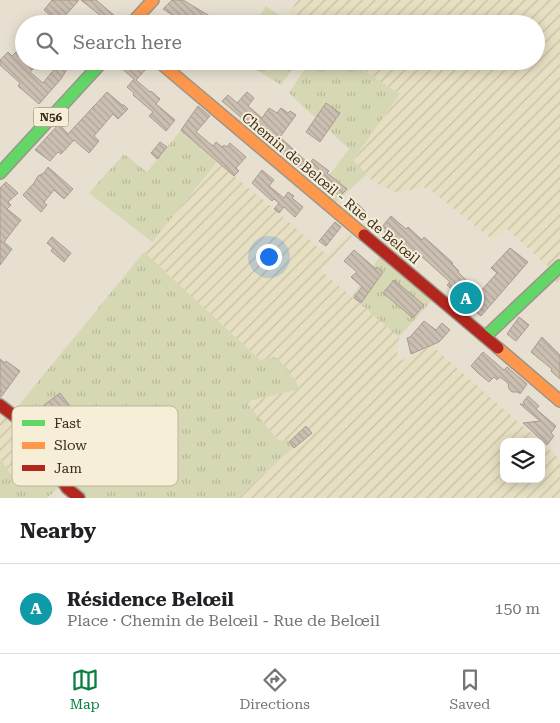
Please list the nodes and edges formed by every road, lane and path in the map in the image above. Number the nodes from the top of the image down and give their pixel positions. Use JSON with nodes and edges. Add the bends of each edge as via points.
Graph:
{"nodes":[{"id":1,"x":153,"y":0,"type":"edge"},
{"id":2,"x":139,"y":15,"type":"edge"},
{"id":3,"x":83,"y":70,"type":"edge"},
{"id":4,"x":95,"y":70,"type":"edge"},
{"id":5,"x":169,"y":70,"type":"edge"},
{"id":6,"x":0,"y":160,"type":"edge"},
{"id":7,"x":0,"y":173,"type":"edge"},
{"id":8,"x":560,"y":266,"type":"edge"},
{"id":9,"x":485,"y":337,"type":"junction"},
{"id":10,"x":560,"y":401,"type":"edge"},
{"id":11,"x":0,"y":405,"type":"edge"},
{"id":12,"x":12,"y":414,"type":"edge"},
{"id":13,"x":66,"y":486,"type":"edge"},
{"id":14,"x":79,"y":498,"type":"edge"}],
"edges":[{"from":1,"to":2,"type":"street"},
{"from":3,"to":6,"type":"street","number":"N56"},
{"from":4,"to":7,"type":"street","number":"N56"},
{"from":5,"to":9,"type":"street","name":"Chemin de Belœil - Rue de Belœil"},
{"from":8,"to":9,"type":"street"},
{"from":9,"to":10,"type":"street","name":"Chemin de Belœil - Rue de Belœil"},
{"from":11,"to":12,"type":"street"},
{"from":13,"to":14,"type":"street"}]}
